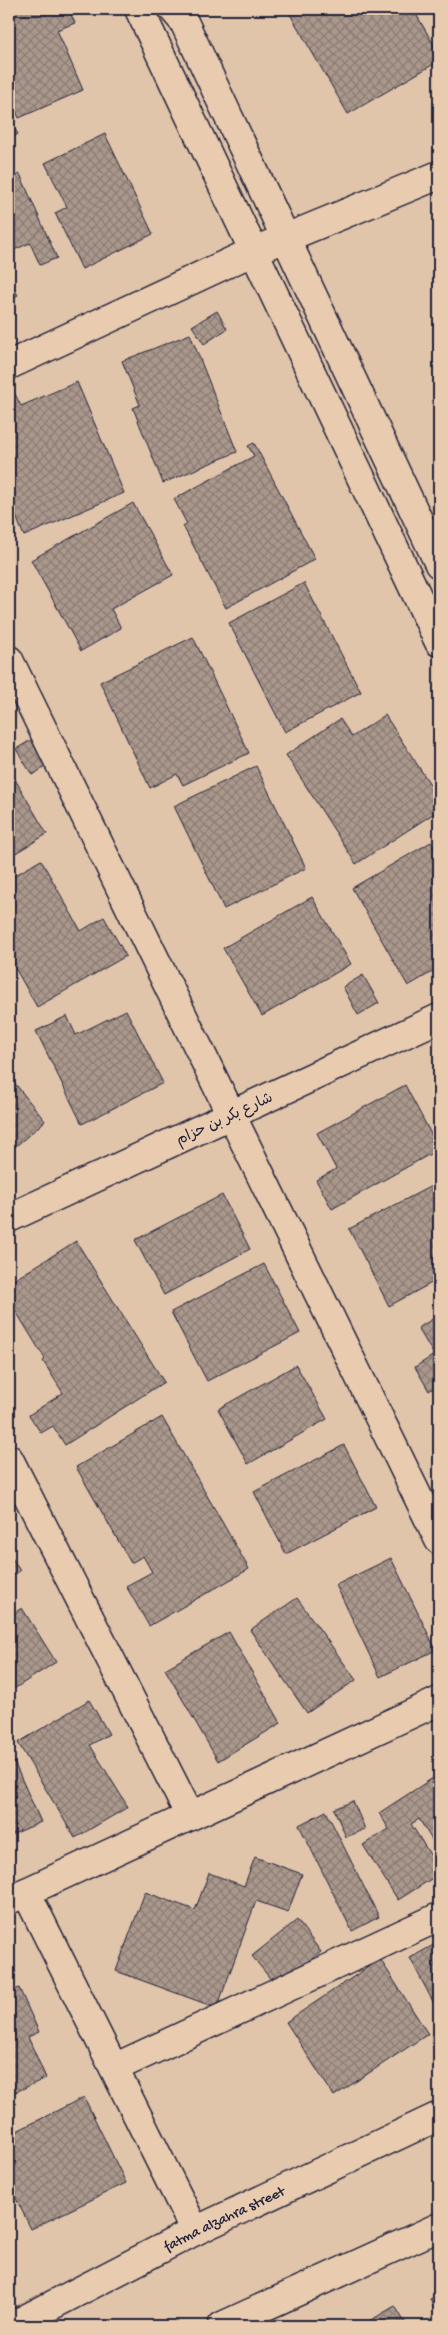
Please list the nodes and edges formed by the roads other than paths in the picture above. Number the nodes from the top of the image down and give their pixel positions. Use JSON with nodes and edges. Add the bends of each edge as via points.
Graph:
{"nodes":[{"id":1,"x":139,"y":9,"type":"edge"},
{"id":2,"x":173,"y":9,"type":"edge"},
{"id":3,"x":439,"y":175,"type":"edge"},
{"id":4,"x":286,"y":239,"type":"junction"},
{"id":5,"x":254,"y":251,"type":"junction"},
{"id":6,"x":9,"y":365,"type":"edge"},
{"id":7,"x":439,"y":564,"type":"edge"},
{"id":8,"x":439,"y":642,"type":"edge"},
{"id":9,"x":9,"y":660,"type":"edge"},
{"id":10,"x":439,"y":1018,"type":"edge"},
{"id":11,"x":231,"y":1114,"type":"junction"},
{"id":12,"x":9,"y":1218,"type":"edge"},
{"id":13,"x":9,"y":1459,"type":"edge"},
{"id":14,"x":439,"y":1540,"type":"edge"},
{"id":15,"x":439,"y":1700,"type":"edge"},
{"id":16,"x":190,"y":1816,"type":"junction"},
{"id":17,"x":17,"y":1896,"type":"edge"},
{"id":18,"x":439,"y":1917,"type":"edge"},
{"id":19,"x":114,"y":2068,"type":"junction"},
{"id":20,"x":439,"y":2116,"type":"edge"},
{"id":21,"x":439,"y":2227,"type":"edge"},
{"id":22,"x":195,"y":2231,"type":"junction"},
{"id":23,"x":12,"y":2326,"type":"edge"},
{"id":24,"x":222,"y":2326,"type":"edge"}],
"edges":[{"from":1,"to":5,"type":"street"},
{"from":2,"to":4,"type":"street","via":[[184,22]]},
{"from":3,"to":4,"type":"street"},
{"from":4,"to":5,"type":"street"},
{"from":4,"to":7,"type":"street"},
{"from":5,"to":6,"type":"street"},
{"from":5,"to":8,"type":"street"},
{"from":9,"to":11,"type":"street"},
{"from":10,"to":11,"type":"street","name":"شارع بكر بن حزام"},
{"from":11,"to":12,"type":"street","name":"شارع بكر بن حزام"},
{"from":11,"to":14,"type":"street"},
{"from":13,"to":16,"type":"street"},
{"from":15,"to":16,"type":"street"},
{"from":16,"to":17,"type":"street"},
{"from":17,"to":19,"type":"street"},
{"from":18,"to":19,"type":"street"},
{"from":19,"to":22,"type":"street"},
{"from":20,"to":22,"type":"street","name":"fatma alzahra street"},
{"from":21,"to":24,"type":"street"},
{"from":22,"to":23,"type":"street","name":"fatma alzahra street"}]}
